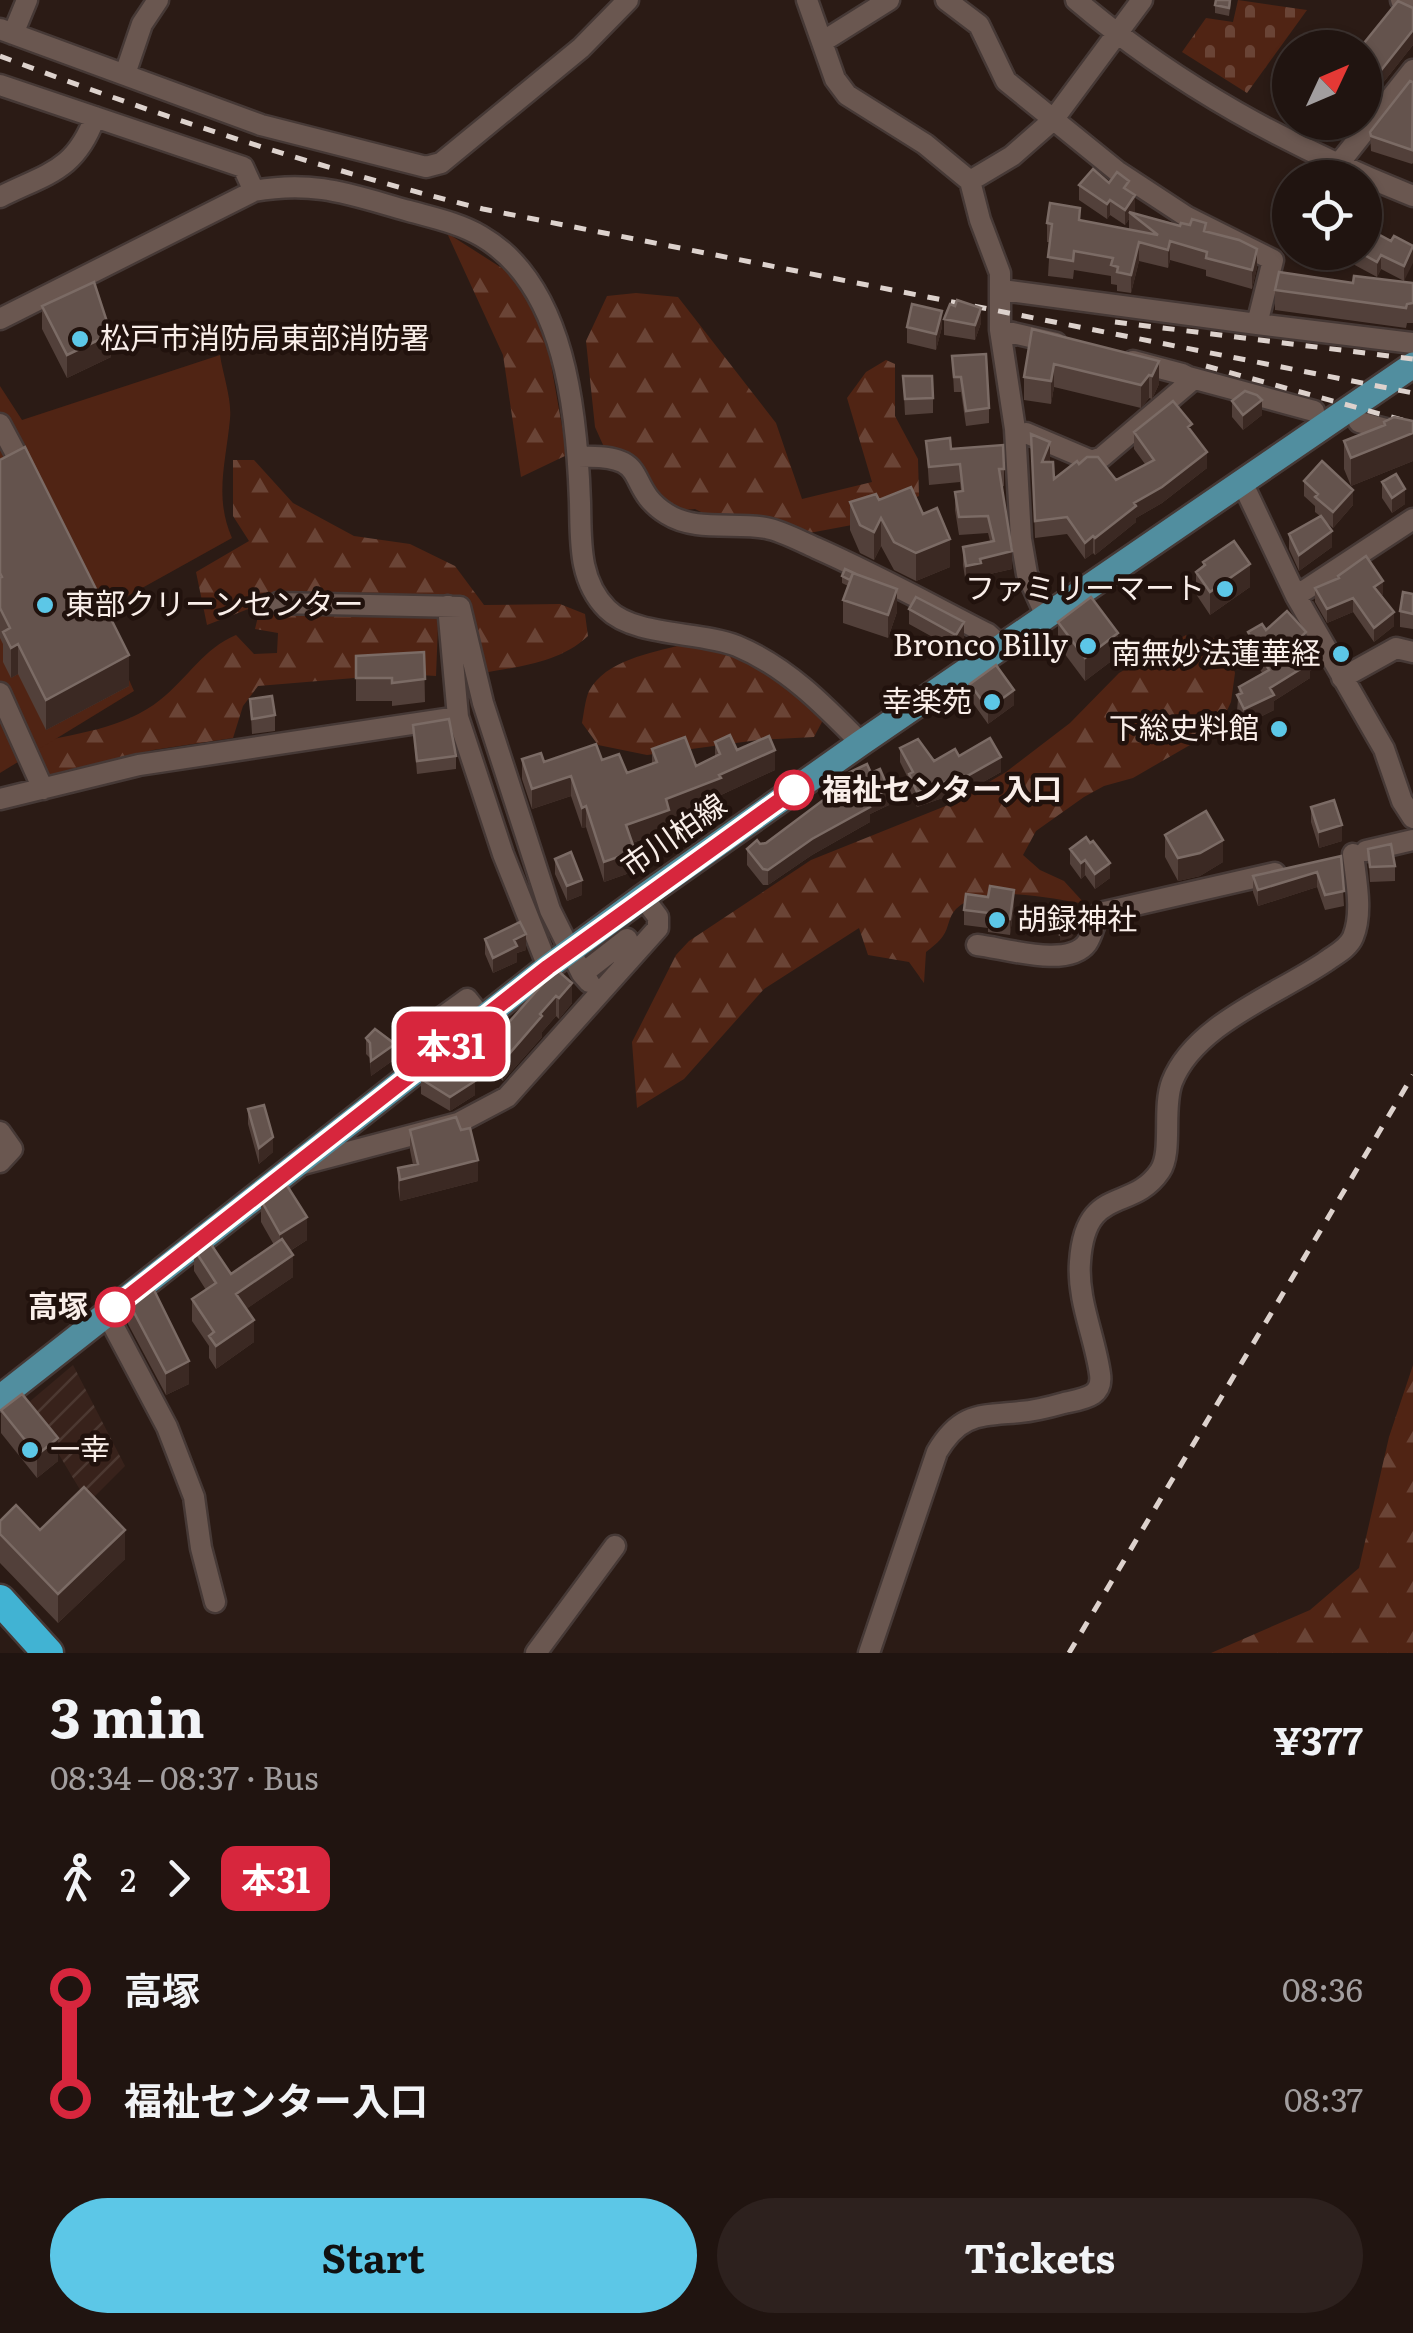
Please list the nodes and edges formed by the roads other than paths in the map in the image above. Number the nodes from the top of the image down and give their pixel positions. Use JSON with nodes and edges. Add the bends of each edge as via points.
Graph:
{"nodes":[{"id":1,"x":27,"y":0,"type":"edge"},
{"id":2,"x":158,"y":0,"type":"edge"},
{"id":3,"x":628,"y":0,"type":"edge"},
{"id":4,"x":807,"y":0,"type":"edge"},
{"id":5,"x":888,"y":0,"type":"edge"},
{"id":6,"x":946,"y":0,"type":"edge"},
{"id":7,"x":1076,"y":0,"type":"edge"},
{"id":8,"x":1142,"y":0,"type":"edge"},
{"id":9,"x":1401,"y":0,"type":"edge"},
{"id":10,"x":1413,"y":10,"type":"edge"},
{"id":11,"x":4,"y":32,"type":"edge"},
{"id":12,"x":1116,"y":34,"type":"junction"},
{"id":13,"x":822,"y":42,"type":"junction"},
{"id":14,"x":125,"y":74,"type":"junction"},
{"id":15,"x":1410,"y":80,"type":"edge"},
{"id":16,"x":0,"y":85,"type":"edge"},
{"id":17,"x":94,"y":117,"type":"junction"},
{"id":18,"x":1053,"y":120,"type":"junction"},
{"id":19,"x":1325,"y":160,"type":"edge"},
{"id":20,"x":1342,"y":160,"type":"edge"},
{"id":21,"x":970,"y":180,"type":"junction"},
{"id":22,"x":1382,"y":184,"type":"edge"},
{"id":23,"x":254,"y":191,"type":"junction"},
{"id":24,"x":1413,"y":196,"type":"edge"},
{"id":25,"x":0,"y":197,"type":"edge"},
{"id":26,"x":1002,"y":290,"type":"junction"},
{"id":27,"x":3,"y":313,"type":"edge"},
{"id":28,"x":1257,"y":324,"type":"junction"},
{"id":29,"x":1000,"y":330,"type":"junction"},
{"id":30,"x":1413,"y":343,"type":"edge"},
{"id":31,"x":1076,"y":348,"type":"edge"},
{"id":32,"x":1112,"y":356,"type":"edge"},
{"id":33,"x":1413,"y":365,"type":"edge"},
{"id":34,"x":1188,"y":377,"type":"junction"},
{"id":35,"x":1314,"y":412,"type":"dead end"},
{"id":36,"x":1358,"y":422,"type":"dead end"},
{"id":37,"x":0,"y":424,"type":"edge"},
{"id":38,"x":1015,"y":429,"type":"junction"},
{"id":39,"x":1413,"y":436,"type":"edge"},
{"id":40,"x":16,"y":454,"type":"edge"},
{"id":41,"x":578,"y":457,"type":"junction"},
{"id":42,"x":1242,"y":482,"type":"junction"},
{"id":43,"x":1412,"y":521,"type":"edge"},
{"id":44,"x":1296,"y":596,"type":"junction"},
{"id":45,"x":278,"y":603,"type":"dead end"},
{"id":46,"x":448,"y":606,"type":"junction"},
{"id":47,"x":1046,"y":616,"type":"junction"},
{"id":48,"x":1002,"y":647,"type":"junction"},
{"id":49,"x":1413,"y":652,"type":"edge"},
{"id":50,"x":1342,"y":678,"type":"junction"},
{"id":51,"x":0,"y":693,"type":"edge"},
{"id":52,"x":458,"y":717,"type":"junction"},
{"id":53,"x":861,"y":743,"type":"junction"},
{"id":54,"x":43,"y":789,"type":"junction"},
{"id":55,"x":0,"y":799,"type":"edge"},
{"id":56,"x":1413,"y":818,"type":"edge"},
{"id":57,"x":1413,"y":840,"type":"edge"},
{"id":58,"x":1297,"y":868,"type":"edge"},
{"id":59,"x":643,"y":897,"type":"junction"},
{"id":60,"x":629,"y":941,"type":"junction"},
{"id":61,"x":977,"y":945,"type":"dead end"},
{"id":62,"x":548,"y":967,"type":"junction"},
{"id":63,"x":582,"y":974,"type":"junction"},
{"id":64,"x":600,"y":996,"type":"junction"},
{"id":65,"x":482,"y":1018,"type":"junction"},
{"id":66,"x":409,"y":1040,"type":"dead end"},
{"id":67,"x":0,"y":1132,"type":"edge"},
{"id":68,"x":0,"y":1162,"type":"edge"},
{"id":69,"x":287,"y":1171,"type":"junction"},
{"id":70,"x":107,"y":1314,"type":"junction"},
{"id":71,"x":0,"y":1398,"type":"edge"},
{"id":72,"x":615,"y":1546,"type":"dead end"},
{"id":73,"x":0,"y":1600,"type":"edge"},
{"id":74,"x":215,"y":1602,"type":"dead end"},
{"id":75,"x":48,"y":1653,"type":"edge"},
{"id":76,"x":536,"y":1653,"type":"edge"},
{"id":77,"x":869,"y":1653,"type":"edge"}],
"edges":[{"from":1,"to":11,"type":"street"},
{"from":2,"to":14,"type":"street"},
{"from":3,"to":14,"type":"street","via":[[581,48],[441,163],[426,167],[262,125]]},
{"from":4,"to":13,"type":"street"},
{"from":5,"to":13,"type":"street"},
{"from":6,"to":18,"type":"street","via":[[979,25],[1006,80]]},
{"from":7,"to":12,"type":"street"},
{"from":8,"to":12,"type":"street"},
{"from":9,"to":10,"type":"street"},
{"from":11,"to":14,"type":"street"},
{"from":12,"to":18,"type":"street"},
{"from":12,"to":19,"type":"street","via":[[1197,90]]},
{"from":13,"to":21,"type":"street","via":[[847,96]]},
{"from":15,"to":20,"type":"street"},
{"from":16,"to":17,"type":"street"},
{"from":17,"to":23,"type":"street","via":[[243,167]]},
{"from":17,"to":25,"type":"street","via":[[76,155]]},
{"from":18,"to":21,"type":"street","via":[[1012,156]]},
{"from":18,"to":28,"type":"street","via":[[1116,172],[1272,260]]},
{"from":21,"to":26,"type":"street"},
{"from":22,"to":24,"type":"street"},
{"from":23,"to":27,"type":"street"},
{"from":23,"to":41,"type":"street","via":[[322,187],[463,227],[508,256],[532,284],[550,322],[570,391]]},
{"from":26,"to":28,"type":"street"},
{"from":26,"to":29,"type":"street"},
{"from":28,"to":30,"type":"street"},
{"from":29,"to":31,"type":"street"},
{"from":29,"to":38,"type":"street"},
{"from":32,"to":34,"type":"street"},
{"from":33,"to":42,"type":"main road","name":"市川柏線"},
{"from":34,"to":35,"type":"street"},
{"from":34,"to":38,"type":"street","via":[[1185,390],[1092,461]]},
{"from":36,"to":39,"type":"street"},
{"from":37,"to":40,"type":"street"},
{"from":38,"to":47,"type":"street","via":[[1020,539]]},
{"from":41,"to":48,"type":"street","via":[[619,458],[668,515],[689,523],[767,528],[874,576]]},
{"from":41,"to":53,"type":"street","via":[[582,563],[609,611],[626,622],[734,645],[769,662],[815,695]]},
{"from":42,"to":44,"type":"street"},
{"from":42,"to":47,"type":"main road","name":"市川柏線"},
{"from":43,"to":44,"type":"street"},
{"from":44,"to":50,"type":"street"},
{"from":45,"to":46,"type":"street"},
{"from":46,"to":52,"type":"street"},
{"from":46,"to":63,"type":"street","via":[[463,614],[483,703],[544,892]]},
{"from":47,"to":48,"type":"main road","name":"市川柏線"},
{"from":48,"to":53,"type":"main road","name":"市川柏線"},
{"from":49,"to":50,"type":"street","via":[[1396,648]]},
{"from":50,"to":56,"type":"street","via":[[1384,749]]},
{"from":51,"to":54,"type":"street"},
{"from":52,"to":54,"type":"street","via":[[139,765]]},
{"from":52,"to":62,"type":"street"},
{"from":53,"to":59,"type":"main road","name":"市川柏線"},
{"from":54,"to":55,"type":"street"},
{"from":57,"to":77,"type":"street","via":[[1344,856],[1358,899],[1347,946],[1192,1047],[1167,1102],[1164,1166],[1102,1207],[1085,1232],[1079,1270],[1099,1388],[1068,1402],[987,1413],[948,1434]]},
{"from":58,"to":61,"type":"street","via":[[1100,913],[1088,941],[1072,954]]},
{"from":59,"to":60,"type":"street","via":[[660,923]]},
{"from":59,"to":62,"type":"main road","name":"市川柏線"},
{"from":60,"to":63,"type":"street"},
{"from":60,"to":64,"type":"street"},
{"from":62,"to":65,"type":"main road","name":"市川柏線"},
{"from":63,"to":64,"type":"street"},
{"from":64,"to":69,"type":"street","via":[[508,1097],[490,1108]]},
{"from":65,"to":66,"type":"street","via":[[467,999]]},
{"from":65,"to":69,"type":"main road","name":"市川柏線"},
{"from":67,"to":68,"type":"street","via":[[12,1148]]},
{"from":69,"to":70,"type":"main road","name":"市川柏線"},
{"from":70,"to":71,"type":"main road","name":"市川柏線"},
{"from":70,"to":74,"type":"street","via":[[167,1427],[194,1497]]},
{"from":72,"to":76,"type":"street"},
{"from":73,"to":75,"type":"highway"}]}
